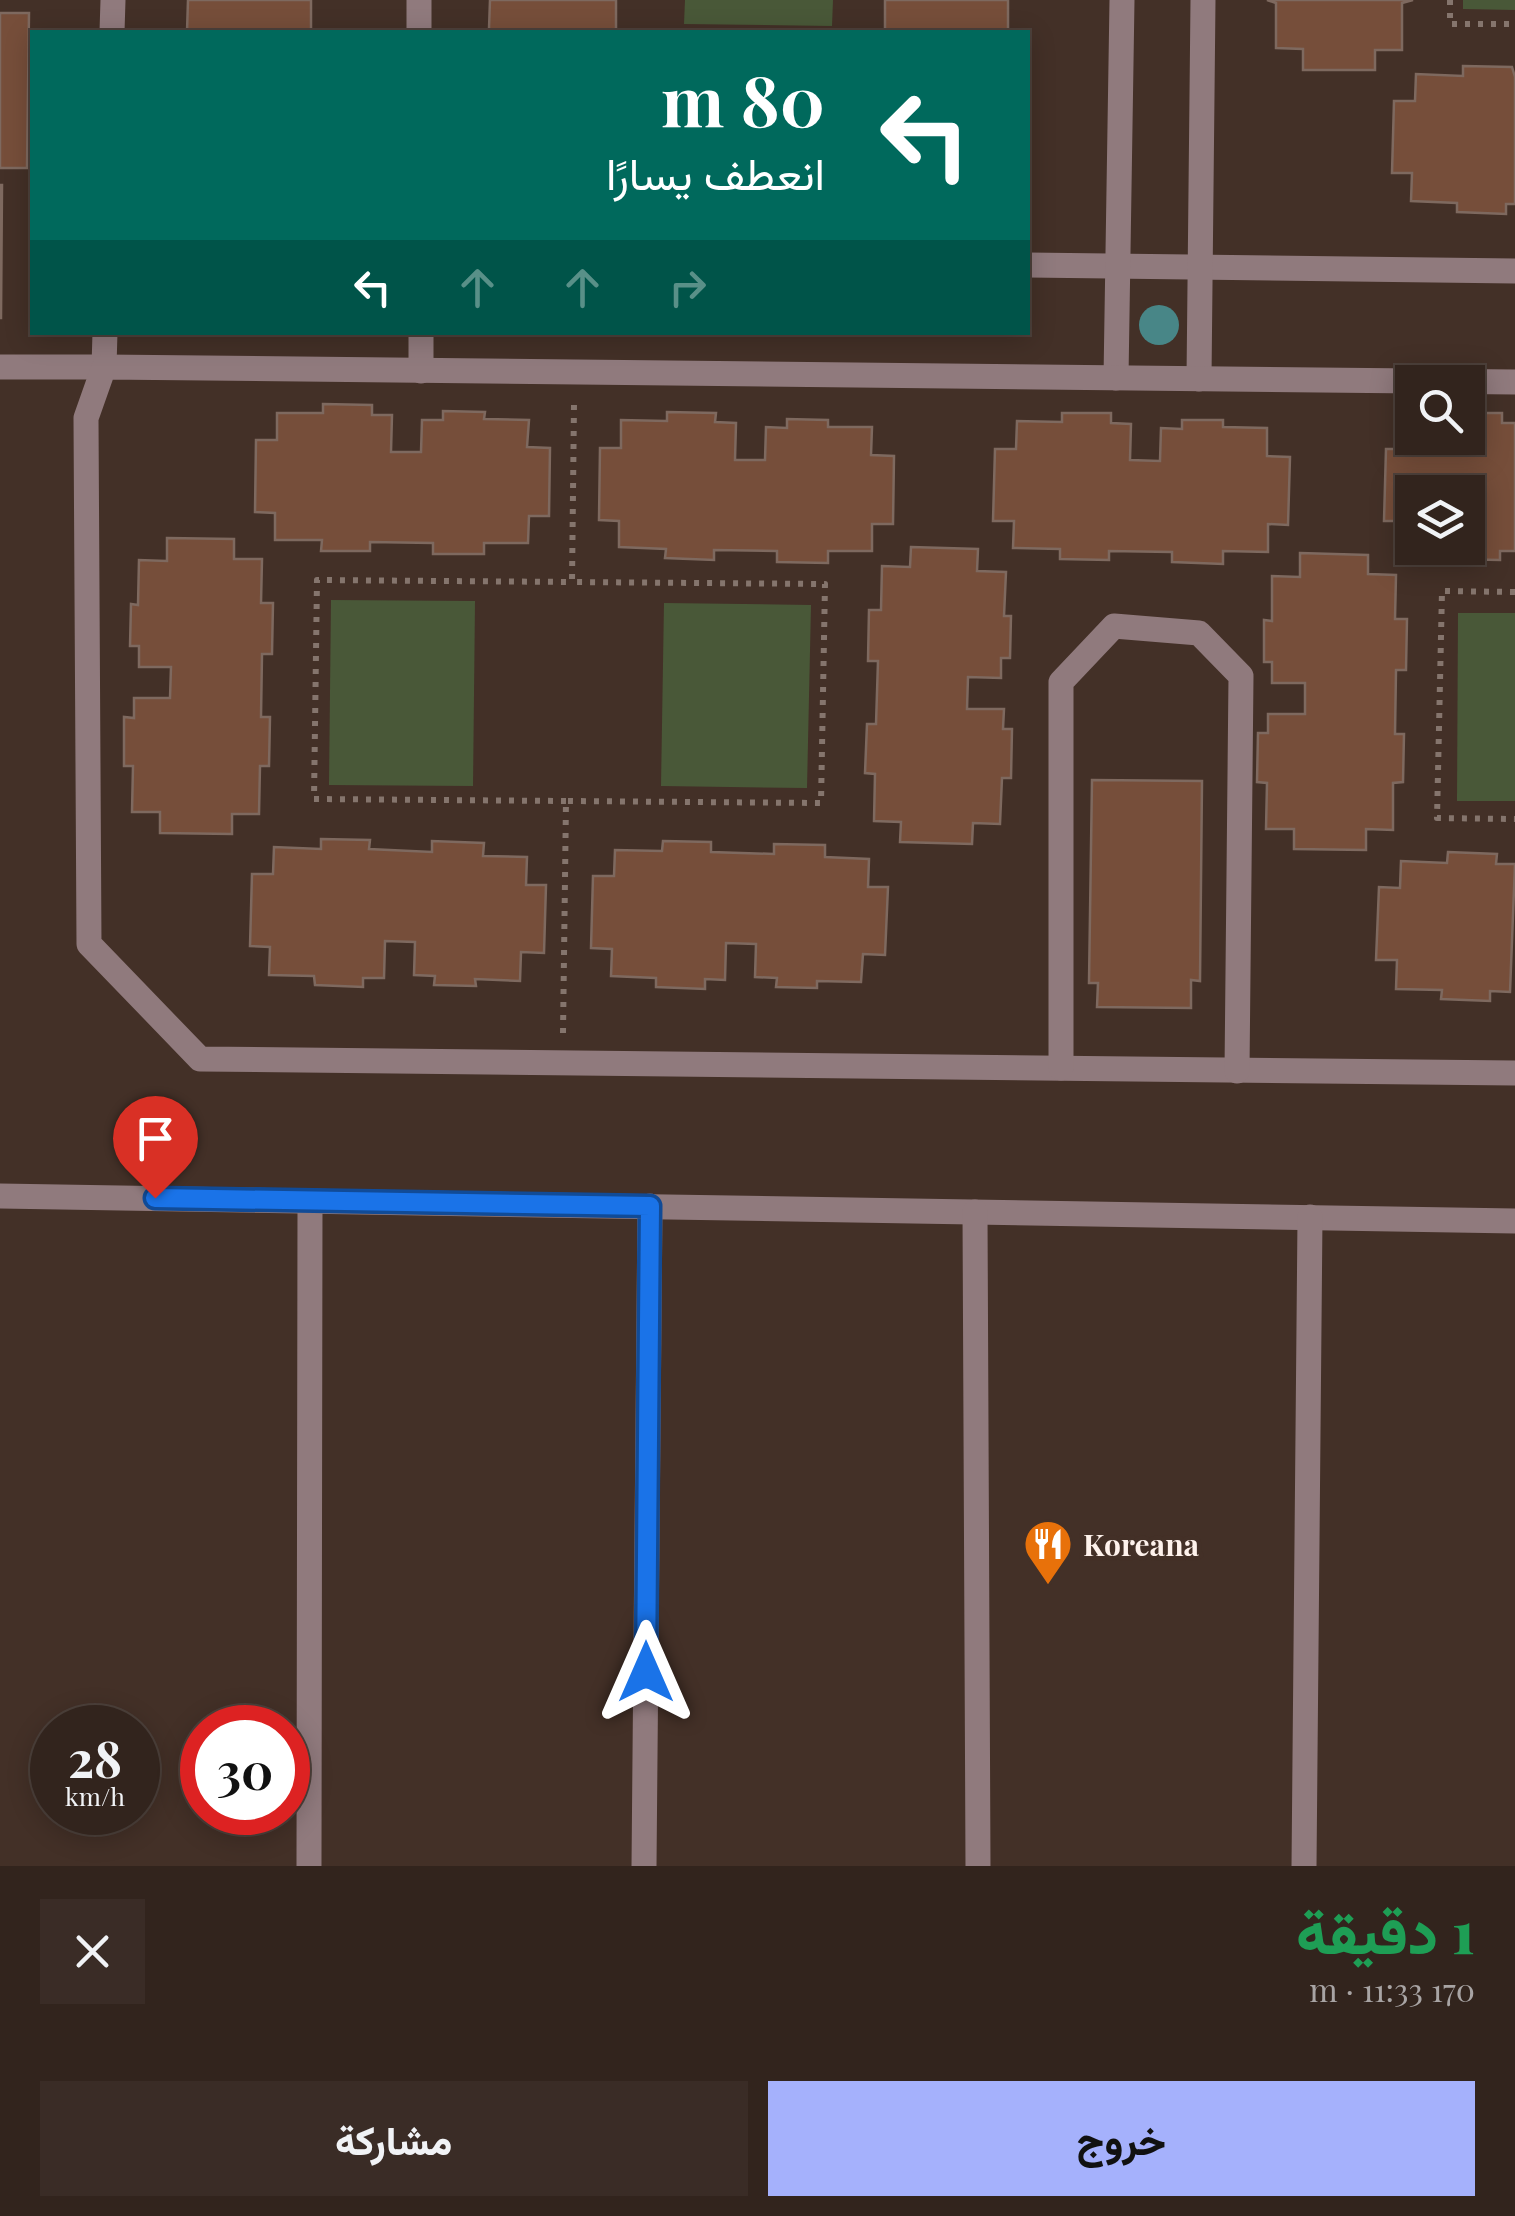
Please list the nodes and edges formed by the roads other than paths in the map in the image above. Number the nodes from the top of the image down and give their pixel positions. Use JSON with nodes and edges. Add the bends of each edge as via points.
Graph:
{"nodes":[{"id":1,"x":113,"y":0,"type":"edge"},
{"id":2,"x":419,"y":0,"type":"edge"},
{"id":3,"x":1122,"y":0,"type":"edge"},
{"id":4,"x":1202,"y":0,"type":"edge"},
{"id":5,"x":112,"y":30,"type":"edge"},
{"id":6,"x":419,"y":30,"type":"edge"},
{"id":7,"x":1030,"y":265,"type":"edge"},
{"id":8,"x":1116,"y":266,"type":"junction"},
{"id":9,"x":1202,"y":267,"type":"junction"},
{"id":10,"x":1515,"y":271,"type":"edge"},
{"id":11,"x":104,"y":335,"type":"edge"},
{"id":12,"x":421,"y":335,"type":"edge"},
{"id":13,"x":0,"y":367,"type":"edge"},
{"id":14,"x":104,"y":367,"type":"junction"},
{"id":15,"x":421,"y":370,"type":"junction"},
{"id":16,"x":1116,"y":378,"type":"junction"},
{"id":17,"x":1198,"y":378,"type":"junction"},
{"id":18,"x":1515,"y":382,"type":"edge"},
{"id":19,"x":1061,"y":1068,"type":"junction"},
{"id":20,"x":1236,"y":1070,"type":"junction"},
{"id":21,"x":1515,"y":1074,"type":"edge"},
{"id":22,"x":0,"y":1196,"type":"edge"},
{"id":23,"x":310,"y":1201,"type":"junction"},
{"id":24,"x":650,"y":1206,"type":"junction"},
{"id":25,"x":975,"y":1212,"type":"junction"},
{"id":26,"x":1310,"y":1217,"type":"junction"},
{"id":27,"x":1515,"y":1220,"type":"edge"},
{"id":28,"x":309,"y":1866,"type":"edge"},
{"id":29,"x":644,"y":1866,"type":"edge"},
{"id":30,"x":978,"y":1866,"type":"edge"},
{"id":31,"x":1304,"y":1866,"type":"edge"}],
"edges":[{"from":1,"to":5,"type":"street"},
{"from":2,"to":6,"type":"street"},
{"from":3,"to":8,"type":"street"},
{"from":4,"to":9,"type":"street"},
{"from":7,"to":8,"type":"street"},
{"from":8,"to":9,"type":"street"},
{"from":8,"to":16,"type":"street"},
{"from":9,"to":10,"type":"street"},
{"from":9,"to":17,"type":"street"},
{"from":11,"to":14,"type":"street"},
{"from":12,"to":15,"type":"street"},
{"from":13,"to":14,"type":"street"},
{"from":14,"to":15,"type":"street"},
{"from":14,"to":19,"type":"street","via":[[86,418],[89,944],[200,1058]]},
{"from":15,"to":16,"type":"street"},
{"from":16,"to":17,"type":"street"},
{"from":17,"to":18,"type":"street"},
{"from":19,"to":20,"type":"street"},
{"from":19,"to":20,"type":"street","via":[[1061,682],[1114,626],[1200,633],[1241,676]]},
{"from":20,"to":21,"type":"street"},
{"from":22,"to":23,"type":"street"},
{"from":23,"to":24,"type":"street"},
{"from":23,"to":28,"type":"street"},
{"from":24,"to":25,"type":"street"},
{"from":24,"to":29,"type":"street"},
{"from":25,"to":26,"type":"street"},
{"from":25,"to":30,"type":"street"},
{"from":26,"to":27,"type":"street"},
{"from":26,"to":31,"type":"street"}]}
